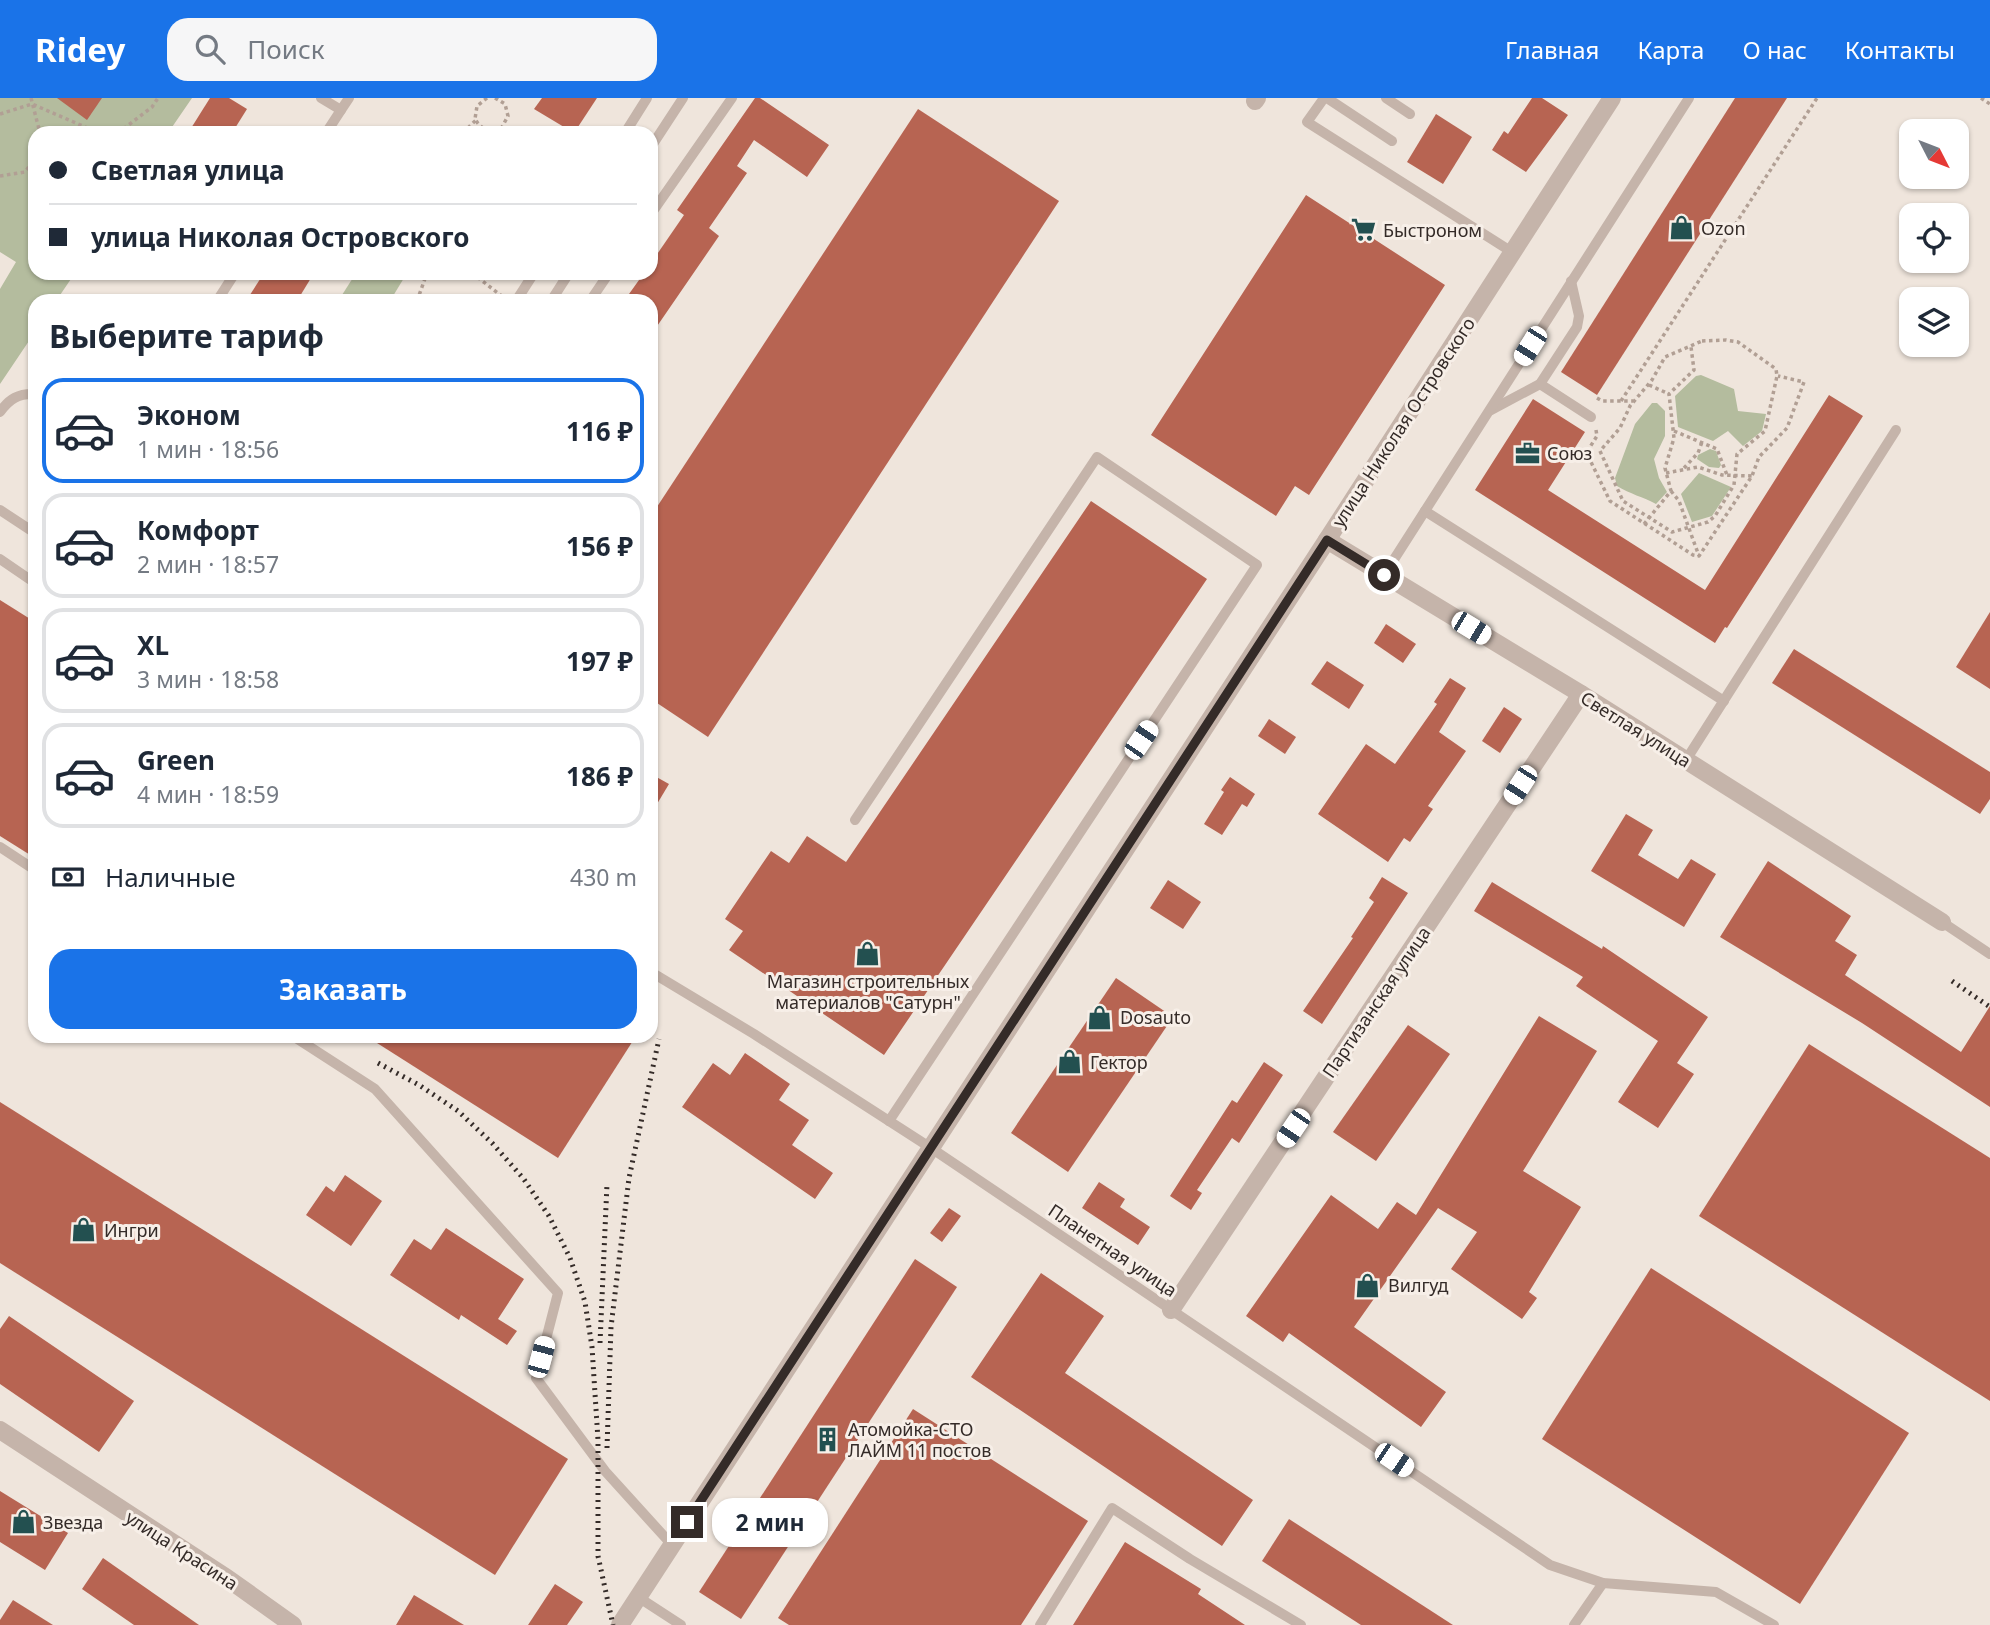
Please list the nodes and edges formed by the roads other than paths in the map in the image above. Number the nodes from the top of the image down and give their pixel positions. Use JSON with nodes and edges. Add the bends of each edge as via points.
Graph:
{"nodes":[{"id":1,"x":321,"y":98,"type":"edge"},
{"id":2,"x":349,"y":98,"type":"edge"},
{"id":3,"x":647,"y":98,"type":"edge"},
{"id":4,"x":683,"y":98,"type":"edge"},
{"id":5,"x":732,"y":98,"type":"edge"},
{"id":6,"x":1326,"y":98,"type":"edge"},
{"id":7,"x":1386,"y":98,"type":"edge"},
{"id":8,"x":1612,"y":98,"type":"edge"},
{"id":9,"x":1689,"y":98,"type":"edge"},
{"id":10,"x":341,"y":110,"type":"junction"},
{"id":11,"x":1410,"y":114,"type":"dead end"},
{"id":12,"x":331,"y":126,"type":"edge"},
{"id":13,"x":629,"y":126,"type":"edge"},
{"id":14,"x":658,"y":136,"type":"edge"},
{"id":15,"x":1392,"y":141,"type":"dead end"},
{"id":16,"x":658,"y":204,"type":"edge"},
{"id":17,"x":1512,"y":252,"type":"junction"},
{"id":18,"x":1571,"y":281,"type":"junction"},
{"id":19,"x":1540,"y":384,"type":"junction"},
{"id":20,"x":28,"y":395,"type":"edge"},
{"id":21,"x":1489,"y":411,"type":"junction"},
{"id":22,"x":0,"y":412,"type":"edge"},
{"id":23,"x":1591,"y":417,"type":"road end"},
{"id":24,"x":1896,"y":430,"type":"dead end"},
{"id":25,"x":0,"y":510,"type":"edge"},
{"id":26,"x":1425,"y":511,"type":"junction"},
{"id":27,"x":28,"y":528,"type":"edge"},
{"id":28,"x":1327,"y":540,"type":"junction"},
{"id":29,"x":0,"y":559,"type":"edge"},
{"id":30,"x":1384,"y":575,"type":"junction"},
{"id":31,"x":28,"y":578,"type":"edge"},
{"id":32,"x":1581,"y":694,"type":"junction"},
{"id":33,"x":1724,"y":701,"type":"junction"},
{"id":34,"x":1686,"y":760,"type":"junction"},
{"id":35,"x":855,"y":820,"type":"dead end"},
{"id":36,"x":0,"y":847,"type":"edge"},
{"id":37,"x":28,"y":865,"type":"edge"},
{"id":38,"x":1942,"y":922,"type":"joint"},
{"id":39,"x":1990,"y":954,"type":"edge"},
{"id":40,"x":658,"y":976,"type":"edge"},
{"id":41,"x":304,"y":1043,"type":"edge"},
{"id":42,"x":889,"y":1121,"type":"junction"},
{"id":43,"x":931,"y":1148,"type":"junction"},
{"id":44,"x":1171,"y":1310,"type":"junction"},
{"id":45,"x":0,"y":1430,"type":"edge"},
{"id":46,"x":672,"y":1545,"type":"junction"},
{"id":47,"x":1603,"y":1583,"type":"junction"},
{"id":48,"x":638,"y":1597,"type":"junction"},
{"id":49,"x":293,"y":1625,"type":"edge"},
{"id":50,"x":620,"y":1625,"type":"edge"},
{"id":51,"x":681,"y":1625,"type":"edge"},
{"id":52,"x":1040,"y":1625,"type":"edge"},
{"id":53,"x":1301,"y":1625,"type":"edge"},
{"id":54,"x":1574,"y":1625,"type":"edge"},
{"id":55,"x":1774,"y":1625,"type":"edge"}],
"edges":[{"from":1,"to":10,"type":"lane"},
{"from":2,"to":10,"type":"lane"},
{"from":3,"to":13,"type":"lane"},
{"from":4,"to":14,"type":"lane"},
{"from":5,"to":16,"type":"lane"},
{"from":6,"to":15,"type":"lane"},
{"from":6,"to":17,"type":"lane","via":[[1307,122]]},
{"from":7,"to":11,"type":"lane"},
{"from":8,"to":17,"type":"street","name":"улица Николая Островского"},
{"from":9,"to":18,"type":"lane"},
{"from":10,"to":12,"type":"lane"},
{"from":17,"to":28,"type":"street","name":"улица Николая Островского"},
{"from":18,"to":19,"type":"lane","via":[[1579,321]]},
{"from":18,"to":21,"type":"lane"},
{"from":19,"to":21,"type":"lane"},
{"from":19,"to":23,"type":"lane"},
{"from":20,"to":22,"type":"lane","via":[[17,396]]},
{"from":21,"to":26,"type":"lane"},
{"from":24,"to":33,"type":"lane"},
{"from":25,"to":27,"type":"lane"},
{"from":26,"to":30,"type":"lane"},
{"from":26,"to":33,"type":"lane"},
{"from":28,"to":30,"type":"street","name":"Светлая улица"},
{"from":28,"to":43,"type":"street","name":"улица Николая Островского"},
{"from":29,"to":31,"type":"lane"},
{"from":30,"to":32,"type":"street","name":"Светлая улица"},
{"from":32,"to":34,"type":"street","name":"Светлая улица"},
{"from":32,"to":44,"type":"street","name":"Партизанская улица"},
{"from":33,"to":34,"type":"lane"},
{"from":34,"to":38,"type":"street","name":"Светлая улица"},
{"from":35,"to":42,"type":"lane","via":[[1097,457],[1256,565]]},
{"from":36,"to":37,"type":"lane"},
{"from":38,"to":39,"type":"lane"},
{"from":40,"to":42,"type":"lane","name":"Планетная улица"},
{"from":41,"to":46,"type":"lane","via":[[375,1089],[558,1293],[536,1378],[605,1471]]},
{"from":42,"to":43,"type":"lane","name":"Планетная улица"},
{"from":43,"to":44,"type":"lane","name":"Планетная улица"},
{"from":43,"to":46,"type":"street","name":"улица Николая Островского"},
{"from":44,"to":47,"type":"lane","name":"Планетная улица","via":[[1550,1565]]},
{"from":45,"to":49,"type":"street","name":"улица Красина"},
{"from":46,"to":48,"type":"street","name":"улица Николая Островского"},
{"from":47,"to":54,"type":"lane"},
{"from":47,"to":55,"type":"lane","name":"Планетная улица","via":[[1716,1592]]},
{"from":48,"to":50,"type":"street","name":"улица Николая Островского"},
{"from":48,"to":51,"type":"lane"},
{"from":52,"to":53,"type":"lane","via":[[1112,1508]]}]}
